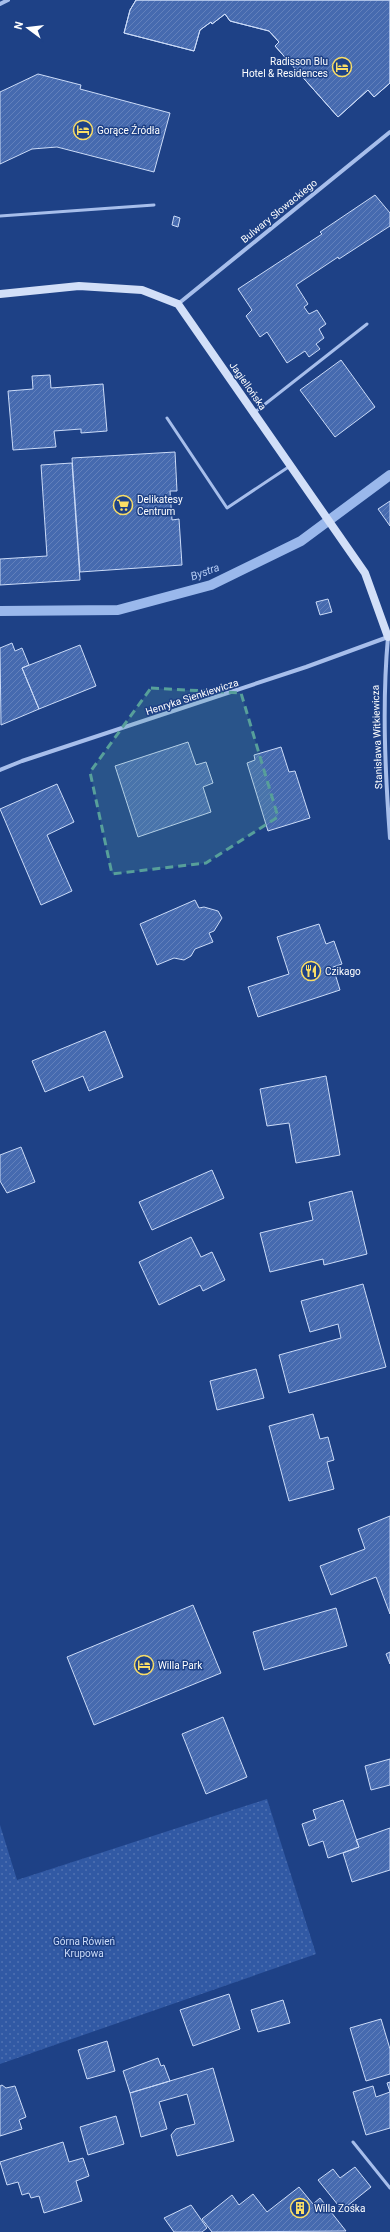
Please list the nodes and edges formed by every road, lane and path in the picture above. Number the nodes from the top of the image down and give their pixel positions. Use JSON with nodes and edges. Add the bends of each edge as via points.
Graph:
{"nodes":[{"id":1,"x":8,"y":0,"type":"edge"},
{"id":2,"x":0,"y":4,"type":"edge"},
{"id":3,"x":390,"y":132,"type":"edge"},
{"id":4,"x":154,"y":205,"type":"dead end"},
{"id":5,"x":0,"y":216,"type":"edge"},
{"id":6,"x":0,"y":294,"type":"edge"},
{"id":7,"x":178,"y":304,"type":"junction"},
{"id":8,"x":367,"y":324,"type":"dead end"},
{"id":9,"x":255,"y":412,"type":"junction"},
{"id":10,"x":167,"y":418,"type":"dead end"},
{"id":11,"x":291,"y":465,"type":"junction"},
{"id":12,"x":389,"y":636,"type":"edge"},
{"id":13,"x":0,"y":770,"type":"edge"},
{"id":14,"x":390,"y":838,"type":"edge"},
{"id":15,"x":352,"y":2142,"type":"dead end"},
{"id":16,"x":390,"y":2188,"type":"edge"}],
"edges":[{"from":1,"to":2,"type":"street"},
{"from":3,"to":7,"type":"street","name":"Bulwary Słowackiego"},
{"from":4,"to":5,"type":"lane"},
{"from":6,"to":7,"type":"street","via":[[79,286],[142,290]]},
{"from":7,"to":9,"type":"street","name":"Jagiellońska"},
{"from":8,"to":9,"type":"lane"},
{"from":9,"to":11,"type":"street","name":"Jagiellońska"},
{"from":10,"to":11,"type":"lane","via":[[227,508]]},
{"from":11,"to":12,"type":"street","name":"Jagiellońska","via":[[366,573]]},
{"from":12,"to":13,"type":"street","name":"Henryka Sienkiewicza","via":[[306,667]]},
{"from":12,"to":14,"type":"street","name":"Stanisława Witkiewicza","via":[[383,686]]},
{"from":15,"to":16,"type":"lane"}]}
